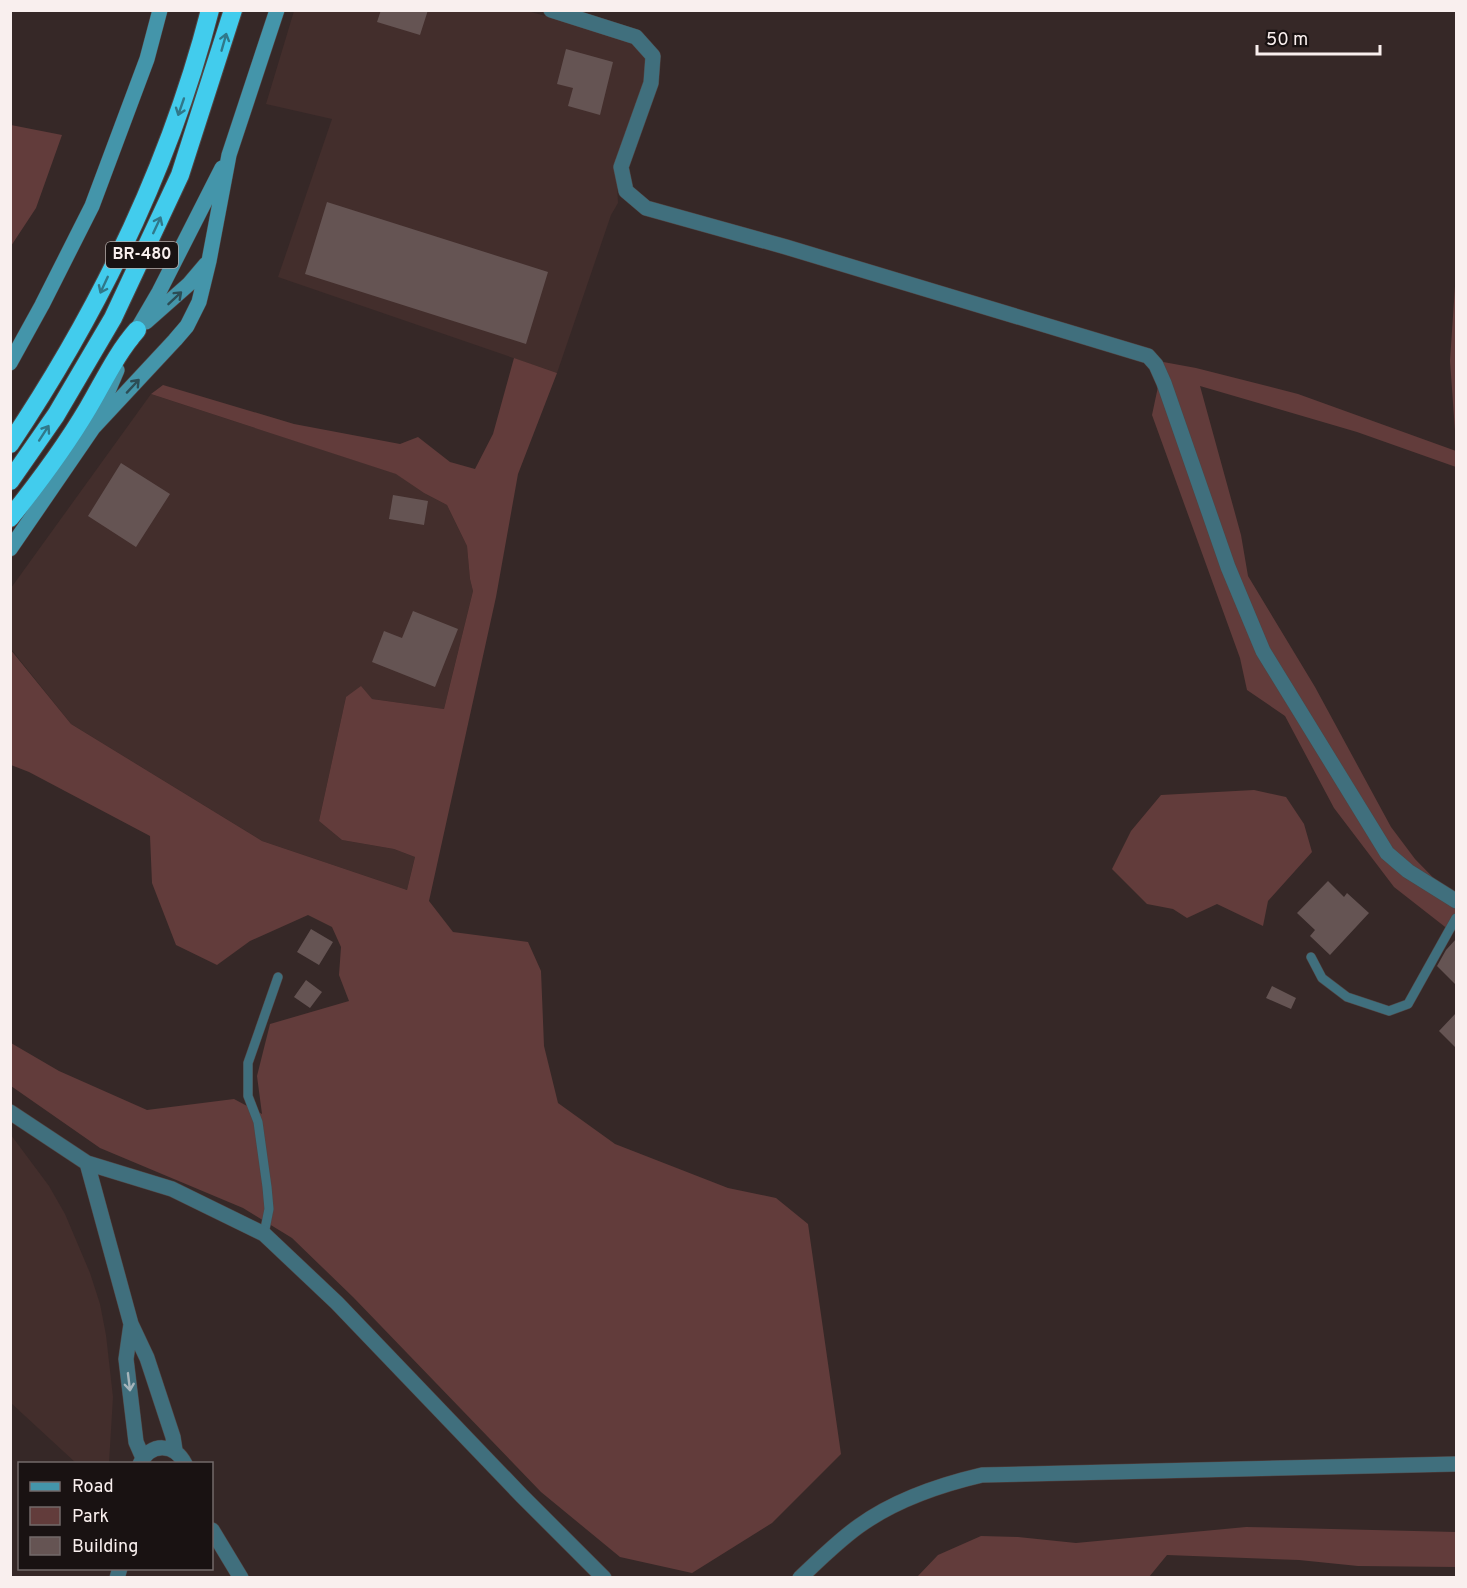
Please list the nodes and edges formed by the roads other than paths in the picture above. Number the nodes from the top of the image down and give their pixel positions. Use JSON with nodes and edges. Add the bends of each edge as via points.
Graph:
{"nodes":[{"id":1,"x":160,"y":10,"type":"edge"},
{"id":2,"x":210,"y":10,"type":"edge"},
{"id":3,"x":233,"y":10,"type":"edge"},
{"id":4,"x":277,"y":10,"type":"edge"},
{"id":5,"x":551,"y":10,"type":"edge"},
{"id":6,"x":229,"y":155,"type":"junction"},
{"id":7,"x":209,"y":261,"type":"junction"},
{"id":8,"x":136,"y":330,"type":"junction"},
{"id":9,"x":10,"y":363,"type":"edge"},
{"id":10,"x":50,"y":385,"type":"junction"},
{"id":11,"x":10,"y":425,"type":"edge"},
{"id":12,"x":93,"y":428,"type":"junction"},
{"id":13,"x":10,"y":444,"type":"edge"},
{"id":14,"x":10,"y":481,"type":"edge"},
{"id":15,"x":10,"y":518,"type":"edge"},
{"id":16,"x":10,"y":549,"type":"edge"},
{"id":17,"x":1456,"y":901,"type":"edge"},
{"id":18,"x":1456,"y":918,"type":"edge"},
{"id":19,"x":1311,"y":957,"type":"dead end"},
{"id":20,"x":278,"y":977,"type":"dead end"},
{"id":21,"x":10,"y":1112,"type":"edge"},
{"id":22,"x":87,"y":1163,"type":"junction"},
{"id":23,"x":264,"y":1234,"type":"junction"},
{"id":24,"x":131,"y":1324,"type":"junction"},
{"id":25,"x":175,"y":1450,"type":"junction"},
{"id":26,"x":141,"y":1461,"type":"edge"},
{"id":27,"x":184,"y":1462,"type":"edge"},
{"id":28,"x":1456,"y":1464,"type":"edge"},
{"id":29,"x":213,"y":1532,"type":"edge"},
{"id":30,"x":241,"y":1578,"type":"edge"},
{"id":31,"x":604,"y":1578,"type":"edge"},
{"id":32,"x":800,"y":1578,"type":"edge"}],
"edges":[{"from":1,"to":9,"type":"main road","via":[[147,59],[92,206]]},
{"from":2,"to":10,"type":"highway","number":"BR-480","one_way":true,"via":[[197,60],[158,170],[93,308]]},
{"from":14,"to":3,"type":"highway","number":"BR-480","one_way":true,"via":[[56,415],[128,287],[180,175]]},
{"from":4,"to":6,"type":"main road"},
{"from":5,"to":17,"type":"street","via":[[636,37],[653,56],[651,83],[621,167],[626,191],[646,208],[1148,356],[1164,383],[1228,567],[1263,651],[1387,853]]},
{"from":6,"to":7,"type":"main road"},
{"from":6,"to":8,"type":"main road"},
{"from":8,"to":7,"type":"main road","one_way":true,"via":[[177,296]]},
{"from":12,"to":7,"type":"main road","one_way":true,"via":[[187,326],[199,302]]},
{"from":8,"to":12,"type":"main road"},
{"from":8,"to":15,"type":"highway","via":[[116,356],[54,462]]},
{"from":10,"to":11,"type":"highway"},
{"from":10,"to":13,"type":"highway","number":"BR-480"},
{"from":12,"to":16,"type":"main road"},
{"from":18,"to":19,"type":"lane","via":[[1408,1004],[1389,1011],[1347,997],[1322,978]]},
{"from":20,"to":23,"type":"lane","via":[[248,1063],[248,1096],[258,1122],[267,1187]]},
{"from":21,"to":22,"type":"street"},
{"from":22,"to":23,"type":"street","via":[[172,1190]]},
{"from":22,"to":24,"type":"street"},
{"from":23,"to":31,"type":"street","via":[[337,1303]]},
{"from":24,"to":25,"type":"street","via":[[147,1358]]},
{"from":24,"to":26,"type":"street","one_way":true,"via":[[126,1359]]},
{"from":25,"to":26,"type":"street","via":[[157,1448]]},
{"from":25,"to":27,"type":"street"},
{"from":28,"to":32,"type":"street","via":[[982,1475],[923,1492],[879,1514],[858,1526]]},
{"from":29,"to":30,"type":"street"}]}
